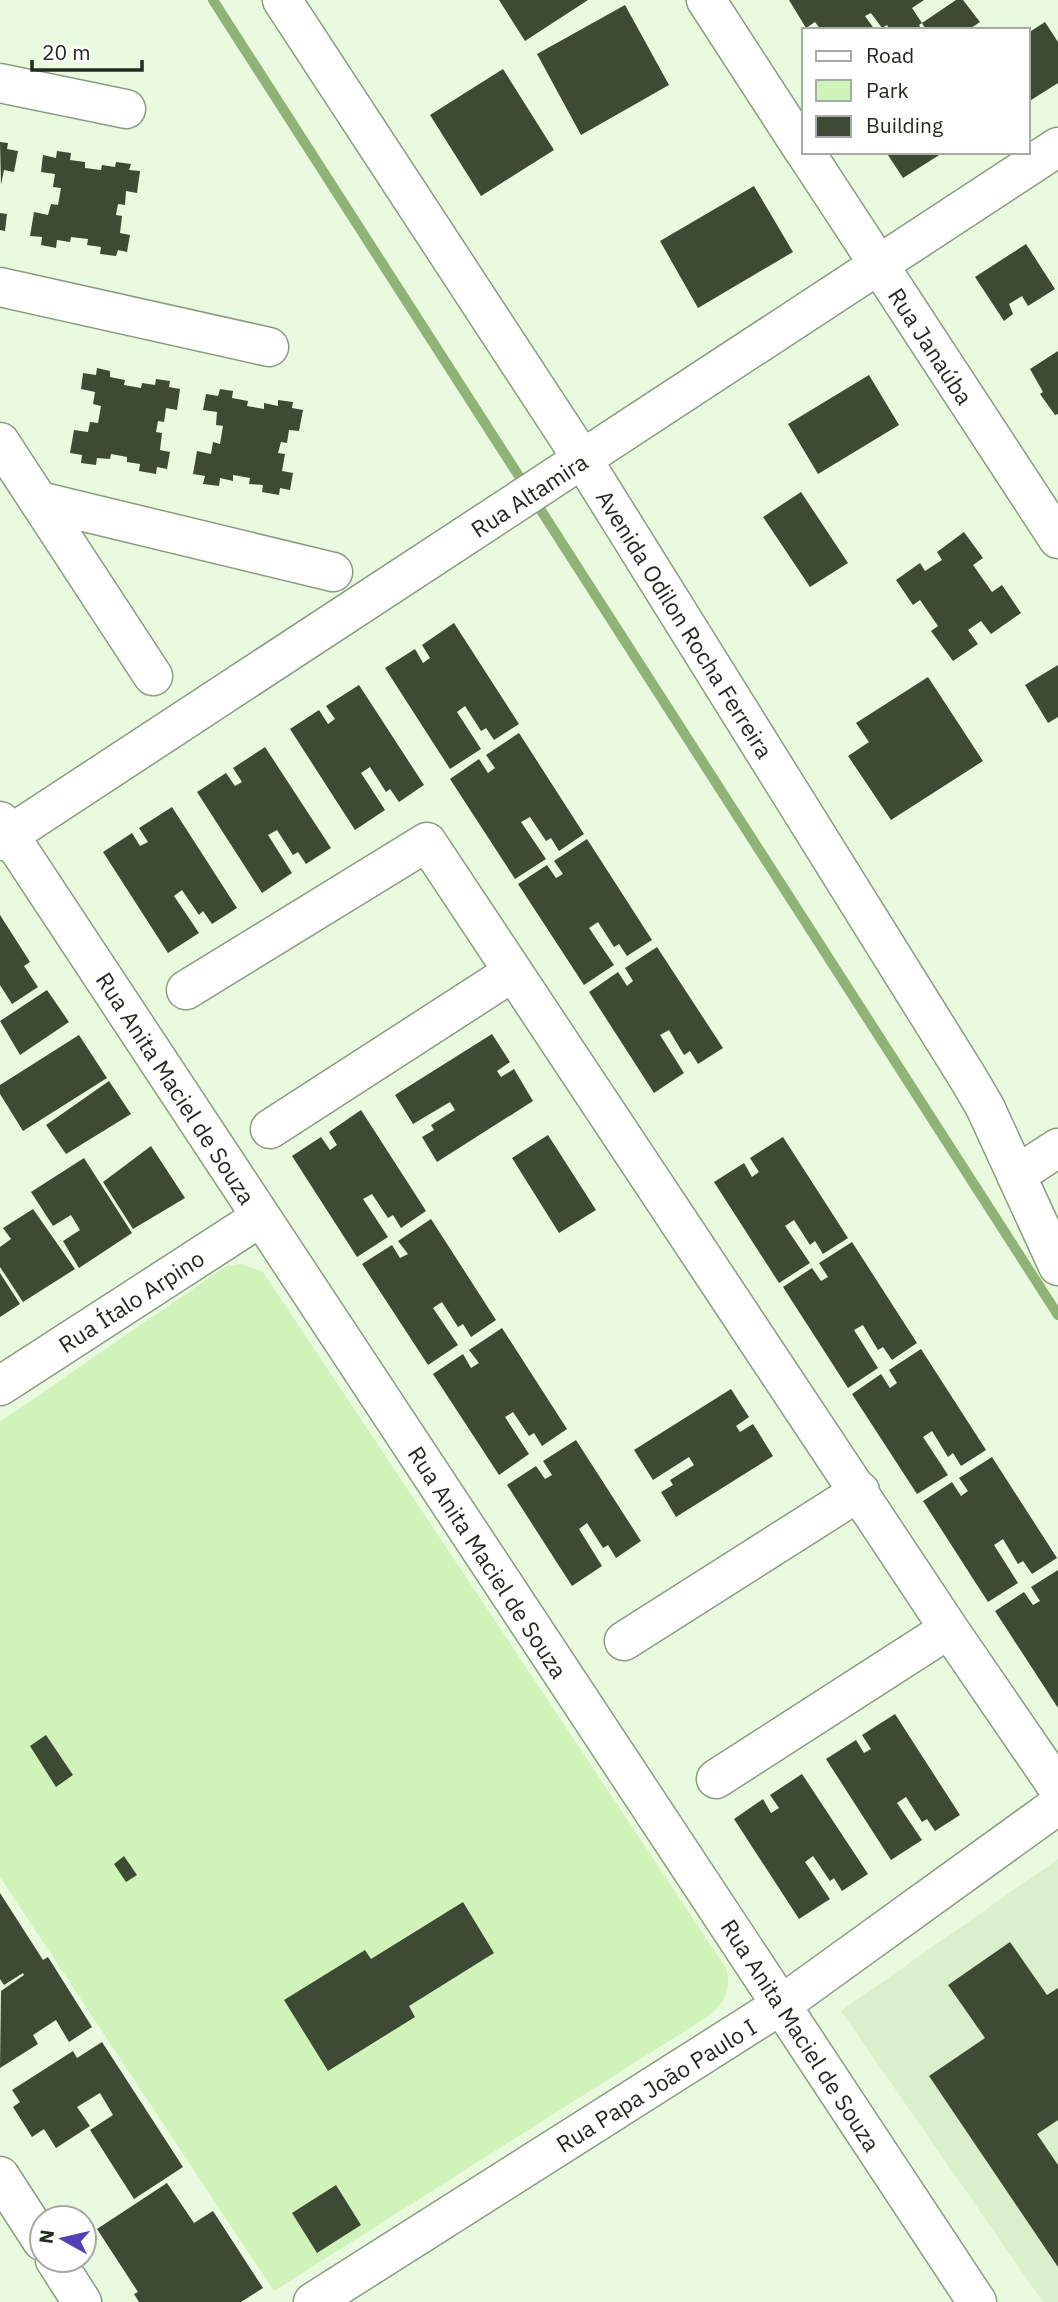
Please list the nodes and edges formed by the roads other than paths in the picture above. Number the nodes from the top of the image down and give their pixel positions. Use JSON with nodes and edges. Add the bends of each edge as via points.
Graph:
{"nodes":[{"id":1,"x":282,"y":0,"type":"edge"},
{"id":2,"x":706,"y":0,"type":"edge"},
{"id":3,"x":0,"y":83,"type":"edge"},
{"id":4,"x":126,"y":109,"type":"dead end"},
{"id":5,"x":802,"y":146,"type":"edge"},
{"id":6,"x":1058,"y":147,"type":"edge"},
{"id":7,"x":807,"y":154,"type":"edge"},
{"id":8,"x":878,"y":265,"type":"junction"},
{"id":9,"x":0,"y":287,"type":"edge"},
{"id":10,"x":269,"y":347,"type":"dead end"},
{"id":11,"x":0,"y":442,"type":"edge"},
{"id":12,"x":583,"y":460,"type":"junction"},
{"id":13,"x":39,"y":501,"type":"junction"},
{"id":14,"x":1058,"y":539,"type":"edge"},
{"id":15,"x":332,"y":572,"type":"dead end"},
{"id":16,"x":153,"y":676,"type":"dead end"},
{"id":17,"x":3,"y":833,"type":"edge"},
{"id":18,"x":513,"y":972,"type":"junction"},
{"id":19,"x":186,"y":990,"type":"dead end"},
{"id":20,"x":270,"y":1129,"type":"dead end"},
{"id":21,"x":1058,"y":1148,"type":"edge"},
{"id":22,"x":1016,"y":1175,"type":"junction"},
{"id":23,"x":261,"y":1217,"type":"junction"},
{"id":24,"x":1058,"y":1266,"type":"edge"},
{"id":25,"x":0,"y":1386,"type":"edge"},
{"id":26,"x":860,"y":1491,"type":"junction"},
{"id":27,"x":949,"y":1629,"type":"junction"},
{"id":28,"x":624,"y":1641,"type":"dead end"},
{"id":29,"x":716,"y":1779,"type":"dead end"},
{"id":30,"x":1058,"y":1788,"type":"edge"},
{"id":31,"x":1058,"y":1805,"type":"edge"},
{"id":32,"x":781,"y":2005,"type":"junction"},
{"id":33,"x":0,"y":2176,"type":"edge"},
{"id":34,"x":28,"y":2219,"type":"edge"},
{"id":35,"x":64,"y":2274,"type":"edge"},
{"id":36,"x":82,"y":2302,"type":"edge"},
{"id":37,"x":313,"y":2302,"type":"edge"},
{"id":38,"x":977,"y":2302,"type":"edge"}],
"edges":[{"from":1,"to":12,"type":"street","name":"Avenida Odilon Rocha Ferreira"},
{"from":2,"to":5,"type":"street","name":"Rua Janaúba"},
{"from":3,"to":4,"type":"street"},
{"from":6,"to":8,"type":"street","name":"Rua Altamira"},
{"from":7,"to":8,"type":"street","name":"Rua Janaúba"},
{"from":8,"to":12,"type":"street","name":"Rua Altamira"},
{"from":8,"to":14,"type":"street","name":"Rua Janaúba"},
{"from":9,"to":10,"type":"street"},
{"from":11,"to":13,"type":"street"},
{"from":12,"to":17,"type":"street","name":"Rua Altamira"},
{"from":12,"to":22,"type":"street","name":"Avenida Odilon Rocha Ferreira","via":[[968,1078]]},
{"from":13,"to":15,"type":"street"},
{"from":13,"to":16,"type":"street"},
{"from":17,"to":23,"type":"street","name":"Rua Anita Maciel de Souza"},
{"from":18,"to":19,"type":"street","via":[[427,842]]},
{"from":18,"to":20,"type":"street"},
{"from":18,"to":26,"type":"street"},
{"from":21,"to":22,"type":"street"},
{"from":22,"to":24,"type":"street","name":"Avenida Odilon Rocha Ferreira"},
{"from":23,"to":25,"type":"street","name":"Rua Ítalo Arpino"},
{"from":23,"to":32,"type":"street","name":"Rua Anita Maciel de Souza"},
{"from":26,"to":27,"type":"street"},
{"from":26,"to":28,"type":"street"},
{"from":27,"to":29,"type":"street"},
{"from":27,"to":30,"type":"street"},
{"from":31,"to":32,"type":"street","name":"Rua Papa João Paulo I"},
{"from":32,"to":37,"type":"street","name":"Rua Papa João Paulo I"},
{"from":32,"to":38,"type":"street","name":"Rua Anita Maciel de Souza"},
{"from":33,"to":34,"type":"street"},
{"from":35,"to":36,"type":"street"}]}
